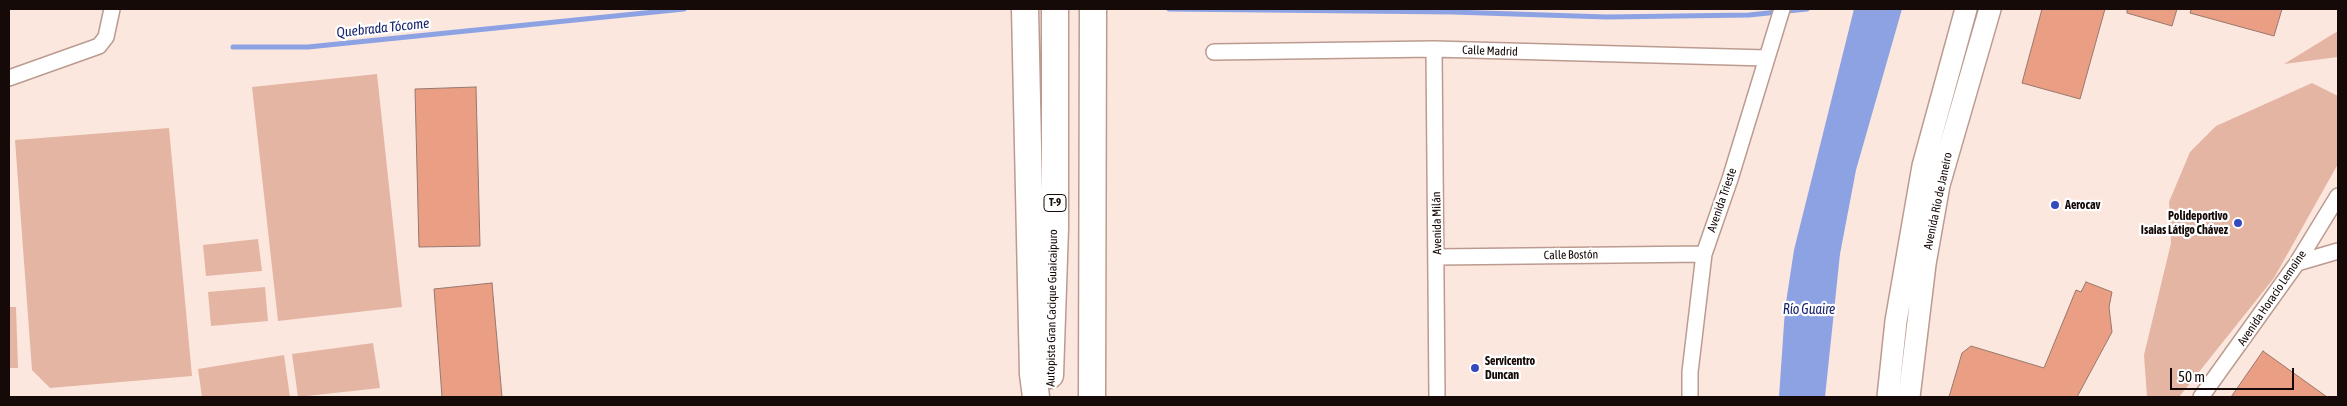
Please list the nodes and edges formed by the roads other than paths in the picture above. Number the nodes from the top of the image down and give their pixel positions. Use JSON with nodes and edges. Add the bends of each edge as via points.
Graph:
{"nodes":[{"id":1,"x":112,"y":9,"type":"edge"},
{"id":2,"x":1026,"y":9,"type":"edge"},
{"id":3,"x":1055,"y":9,"type":"edge"},
{"id":4,"x":1782,"y":9,"type":"edge"},
{"id":5,"x":1966,"y":9,"type":"edge"},
{"id":6,"x":1990,"y":9,"type":"edge"},
{"id":7,"x":1094,"y":12,"type":"edge"},
{"id":8,"x":1434,"y":49,"type":"junction"},
{"id":9,"x":1214,"y":52,"type":"dead end"},
{"id":10,"x":1767,"y":58,"type":"junction"},
{"id":11,"x":9,"y":78,"type":"edge"},
{"id":12,"x":2338,"y":196,"type":"edge"},
{"id":13,"x":2338,"y":251,"type":"edge"},
{"id":14,"x":1704,"y":254,"type":"junction"},
{"id":15,"x":1438,"y":257,"type":"junction"},
{"id":16,"x":2297,"y":263,"type":"junction"},
{"id":17,"x":1036,"y":397,"type":"edge"},
{"id":18,"x":1050,"y":397,"type":"edge"},
{"id":19,"x":1092,"y":397,"type":"edge"},
{"id":20,"x":1437,"y":397,"type":"edge"},
{"id":21,"x":1690,"y":397,"type":"edge"},
{"id":22,"x":1888,"y":397,"type":"edge"},
{"id":23,"x":1908,"y":397,"type":"edge"},
{"id":24,"x":2201,"y":397,"type":"edge"}],
"edges":[{"from":1,"to":11,"type":"street","via":[[106,37],[99,46]]},
{"from":2,"to":17,"type":"highway"},
{"from":3,"to":18,"type":"highway","name":"Autopista Gran Cacique Guaicaipuro","number":"T-9"},
{"from":4,"to":10,"type":"street","name":"Avenida Trieste"},
{"from":5,"to":22,"type":"street","name":"Avenida Río de Janeiro","via":[[1923,166],[1896,321]]},
{"from":6,"to":23,"type":"street","name":"Avenida Río de Janeiro","via":[[1939,186],[1925,264]]},
{"from":7,"to":19,"type":"highway"},
{"from":8,"to":9,"type":"street","name":"Calle Madrid"},
{"from":8,"to":10,"type":"street","name":"Calle Madrid"},
{"from":8,"to":15,"type":"street","name":"Avenida Milán"},
{"from":10,"to":14,"type":"street","name":"Avenida Trieste"},
{"from":12,"to":16,"type":"street","name":"Avenida Horacio Lemoine"},
{"from":13,"to":16,"type":"street"},
{"from":14,"to":15,"type":"street","name":"Calle Bostón"},
{"from":14,"to":21,"type":"street","name":"Avenida Trieste"},
{"from":15,"to":20,"type":"street","name":"Avenida Milán"},
{"from":16,"to":24,"type":"street","name":"Avenida Horacio Lemoine"}]}
